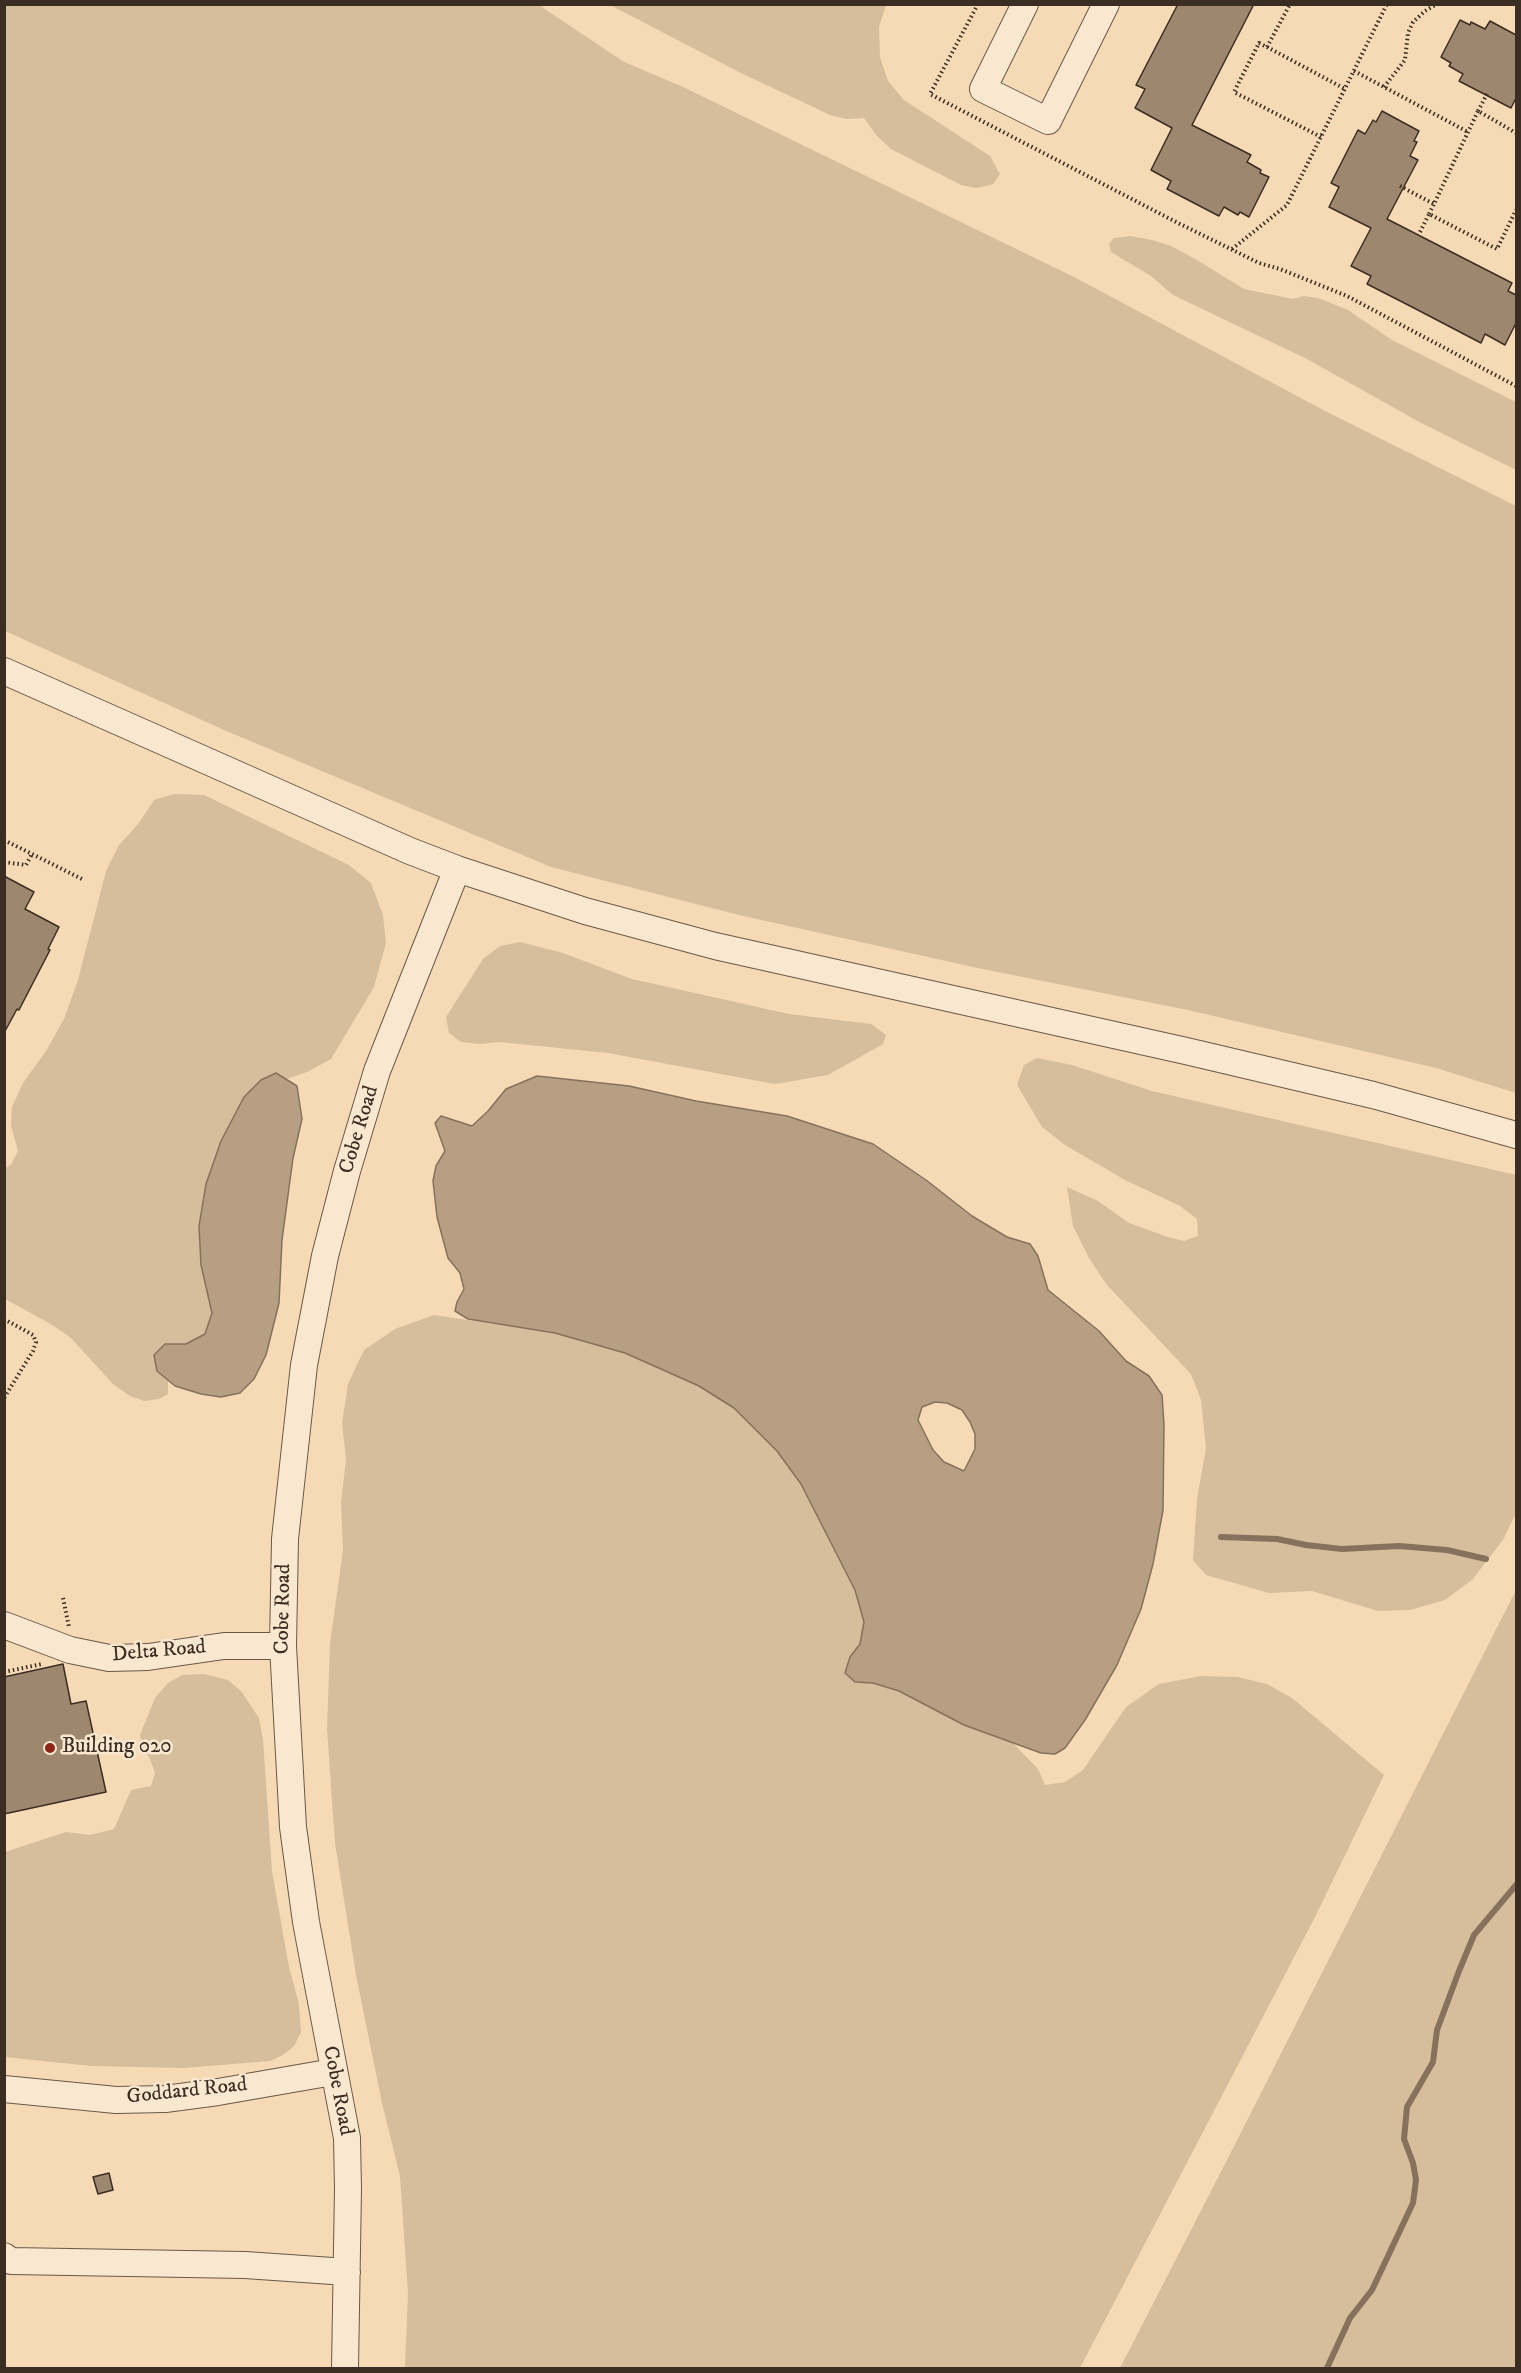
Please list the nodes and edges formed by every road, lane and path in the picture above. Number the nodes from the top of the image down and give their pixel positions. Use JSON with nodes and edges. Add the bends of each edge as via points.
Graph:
{"nodes":[{"id":1,"x":978,"y":4,"type":"edge"},
{"id":2,"x":1025,"y":4,"type":"edge"},
{"id":3,"x":1106,"y":4,"type":"edge"},
{"id":4,"x":1387,"y":4,"type":"edge"},
{"id":5,"x":1437,"y":4,"type":"edge"},
{"id":6,"x":1289,"y":6,"type":"dead end"},
{"id":7,"x":1267,"y":47,"type":"junction"},
{"id":8,"x":1353,"y":71,"type":"junction"},
{"id":9,"x":1384,"y":87,"type":"junction"},
{"id":10,"x":1345,"y":89,"type":"junction"},
{"id":11,"x":1487,"y":94,"type":"dead end"},
{"id":12,"x":1478,"y":111,"type":"junction"},
{"id":13,"x":1468,"y":132,"type":"junction"},
{"id":14,"x":1516,"y":133,"type":"edge"},
{"id":15,"x":1321,"y":137,"type":"junction"},
{"id":16,"x":1400,"y":186,"type":"dead end"},
{"id":17,"x":1434,"y":204,"type":"junction"},
{"id":18,"x":1516,"y":210,"type":"edge"},
{"id":19,"x":1429,"y":214,"type":"junction"},
{"id":20,"x":1420,"y":232,"type":"dead end"},
{"id":21,"x":1232,"y":249,"type":"junction"},
{"id":22,"x":1516,"y":386,"type":"edge"},
{"id":23,"x":4,"y":671,"type":"edge"},
{"id":24,"x":4,"y":840,"type":"edge"},
{"id":25,"x":32,"y":854,"type":"junction"},
{"id":26,"x":4,"y":862,"type":"edge"},
{"id":27,"x":457,"y":869,"type":"junction"},
{"id":28,"x":82,"y":879,"type":"dead end"},
{"id":29,"x":1516,"y":1135,"type":"edge"},
{"id":30,"x":4,"y":1319,"type":"edge"},
{"id":31,"x":4,"y":1398,"type":"edge"},
{"id":32,"x":63,"y":1598,"type":"dead end"},
{"id":33,"x":4,"y":1625,"type":"edge"},
{"id":34,"x":70,"y":1628,"type":"dead end"},
{"id":35,"x":283,"y":1646,"type":"junction"},
{"id":36,"x":50,"y":1663,"type":"dead end"},
{"id":37,"x":4,"y":1672,"type":"edge"},
{"id":38,"x":333,"y":2072,"type":"junction"},
{"id":39,"x":4,"y":2089,"type":"edge"},
{"id":40,"x":4,"y":2256,"type":"edge"},
{"id":41,"x":347,"y":2272,"type":"junction"},
{"id":42,"x":345,"y":2368,"type":"edge"}],
"edges":[{"from":1,"to":21,"type":"path","via":[[930,94]]},
{"from":2,"to":3,"type":"street","via":[[983,89],[1048,121]]},
{"from":4,"to":8,"type":"path"},
{"from":5,"to":9,"type":"path","via":[[1413,22],[1405,60]]},
{"from":6,"to":7,"type":"path"},
{"from":7,"to":10,"type":"path"},
{"from":7,"to":15,"type":"path","via":[[1259,43],[1234,92]]},
{"from":8,"to":9,"type":"path"},
{"from":8,"to":10,"type":"path"},
{"from":9,"to":13,"type":"path"},
{"from":10,"to":15,"type":"path"},
{"from":11,"to":12,"type":"path"},
{"from":12,"to":13,"type":"path"},
{"from":12,"to":14,"type":"path"},
{"from":13,"to":17,"type":"path"},
{"from":15,"to":21,"type":"path","via":[[1287,206]]},
{"from":16,"to":17,"type":"path"},
{"from":17,"to":19,"type":"path"},
{"from":18,"to":19,"type":"path","via":[[1497,249]]},
{"from":19,"to":20,"type":"path"},
{"from":21,"to":22,"type":"path","via":[[1347,296]]},
{"from":23,"to":27,"type":"street"},
{"from":24,"to":25,"type":"path"},
{"from":25,"to":26,"type":"path","via":[[26,864]]},
{"from":25,"to":28,"type":"path"},
{"from":27,"to":29,"type":"street","via":[[585,911],[703,943],[1373,1095]]},
{"from":27,"to":35,"type":"street","name":"Cobe Road","via":[[377,1071],[325,1256],[304,1365],[293,1461],[285,1539]]},
{"from":30,"to":31,"type":"path","via":[[33,1335],[36,1342]]},
{"from":32,"to":34,"type":"path"},
{"from":33,"to":35,"type":"street","name":"Delta Road","via":[[70,1650],[109,1658],[148,1657],[224,1646]]},
{"from":35,"to":38,"type":"street","name":"Cobe Road","via":[[293,1827]]},
{"from":36,"to":37,"type":"path"},
{"from":38,"to":39,"type":"street","name":"Goddard Road","via":[[165,2098],[116,2100]]},
{"from":38,"to":41,"type":"street","name":"Cobe Road","via":[[347,2138]]},
{"from":40,"to":41,"type":"street","via":[[11,2262],[245,2265]]},
{"from":41,"to":42,"type":"street","name":"Cobe Road"}]}
